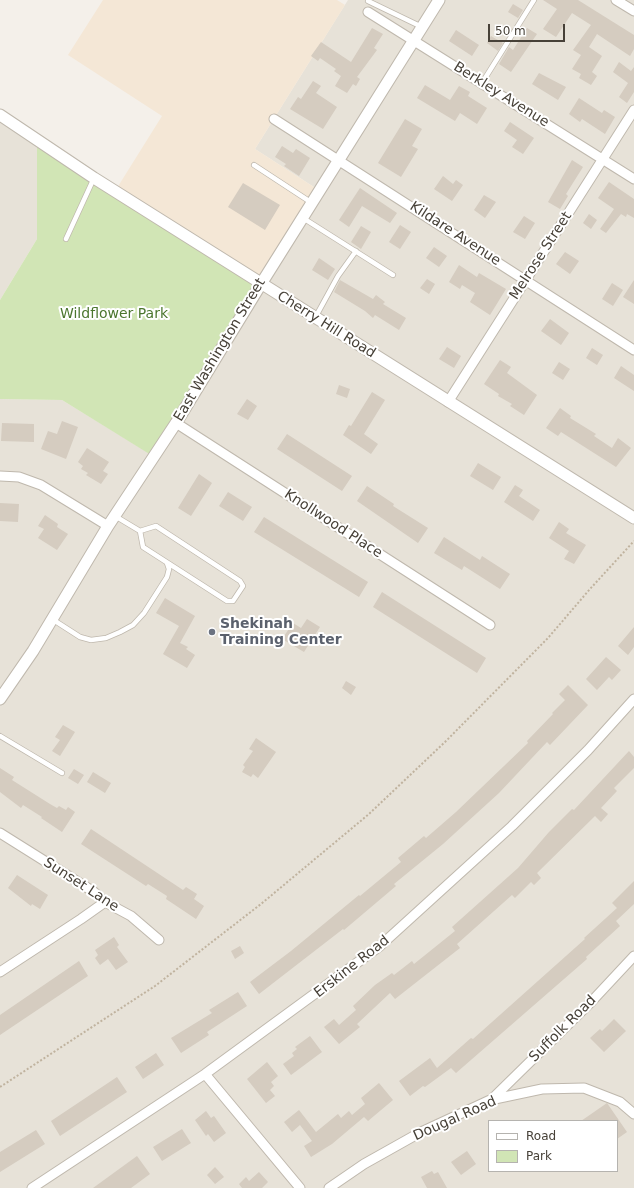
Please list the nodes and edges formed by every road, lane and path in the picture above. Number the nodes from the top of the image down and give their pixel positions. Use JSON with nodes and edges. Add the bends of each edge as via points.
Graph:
{"nodes":[{"id":1,"x":439,"y":0,"type":"edge"},
{"id":2,"x":534,"y":0,"type":"edge"},
{"id":3,"x":616,"y":0,"type":"edge"},
{"id":4,"x":368,"y":1,"type":"edge"},
{"id":5,"x":634,"y":11,"type":"edge"},
{"id":6,"x":368,"y":12,"type":"dead end"},
{"id":7,"x":422,"y":27,"type":"junction"},
{"id":8,"x":414,"y":40,"type":"junction"},
{"id":9,"x":482,"y":83,"type":"junction"},
{"id":10,"x":634,"y":110,"type":"edge"},
{"id":11,"x":0,"y":115,"type":"edge"},
{"id":12,"x":274,"y":119,"type":"dead end"},
{"id":13,"x":339,"y":160,"type":"junction"},
{"id":14,"x":602,"y":160,"type":"junction"},
{"id":15,"x":254,"y":165,"type":"dead end"},
{"id":16,"x":94,"y":178,"type":"junction"},
{"id":17,"x":634,"y":179,"type":"edge"},
{"id":18,"x":312,"y":203,"type":"junction"},
{"id":19,"x":302,"y":218,"type":"junction"},
{"id":20,"x":66,"y":239,"type":"dead end"},
{"id":21,"x":356,"y":251,"type":"junction"},
{"id":22,"x":393,"y":275,"type":"dead end"},
{"id":23,"x":526,"y":279,"type":"junction"},
{"id":24,"x":261,"y":284,"type":"junction"},
{"id":25,"x":315,"y":318,"type":"junction"},
{"id":26,"x":634,"y":350,"type":"edge"},
{"id":27,"x":448,"y":402,"type":"junction"},
{"id":28,"x":176,"y":423,"type":"junction"},
{"id":29,"x":0,"y":476,"type":"edge"},
{"id":30,"x":115,"y":516,"type":"junction"},
{"id":31,"x":634,"y":518,"type":"edge"},
{"id":32,"x":108,"y":526,"type":"junction"},
{"id":33,"x":140,"y":531,"type":"junction"},
{"id":34,"x":634,"y":541,"type":"edge"},
{"id":35,"x":167,"y":563,"type":"junction"},
{"id":36,"x":52,"y":619,"type":"junction"},
{"id":37,"x":490,"y":625,"type":"dead end"},
{"id":38,"x":0,"y":699,"type":"edge"},
{"id":39,"x":634,"y":699,"type":"edge"},
{"id":40,"x":0,"y":736,"type":"edge"},
{"id":41,"x":62,"y":773,"type":"dead end"},
{"id":42,"x":0,"y":833,"type":"edge"},
{"id":43,"x":105,"y":902,"type":"junction"},
{"id":44,"x":159,"y":940,"type":"dead end"},
{"id":45,"x":634,"y":956,"type":"edge"},
{"id":46,"x":0,"y":972,"type":"edge"},
{"id":47,"x":205,"y":1074,"type":"junction"},
{"id":48,"x":0,"y":1088,"type":"edge"},
{"id":49,"x":490,"y":1100,"type":"junction"},
{"id":50,"x":634,"y":1114,"type":"edge"},
{"id":51,"x":32,"y":1188,"type":"edge"},
{"id":52,"x":300,"y":1188,"type":"edge"},
{"id":53,"x":329,"y":1188,"type":"edge"}],
"edges":[{"from":1,"to":7,"type":"street","name":"East Washington Street"},
{"from":2,"to":9,"type":"lane"},
{"from":3,"to":5,"type":"street"},
{"from":4,"to":7,"type":"lane"},
{"from":6,"to":8,"type":"street","name":"Berkley Avenue"},
{"from":7,"to":8,"type":"street","name":"East Washington Street"},
{"from":8,"to":9,"type":"street","name":"Berkley Avenue"},
{"from":8,"to":13,"type":"street","name":"East Washington Street"},
{"from":9,"to":14,"type":"street","name":"Berkley Avenue"},
{"from":10,"to":14,"type":"street","name":"Melrose Street"},
{"from":11,"to":16,"type":"street","name":"Cherry Hill Road"},
{"from":12,"to":13,"type":"street","name":"Kildare Avenue"},
{"from":13,"to":18,"type":"street","name":"East Washington Street"},
{"from":13,"to":23,"type":"street","name":"Kildare Avenue"},
{"from":14,"to":17,"type":"street","name":"Berkley Avenue"},
{"from":14,"to":23,"type":"street","name":"Melrose Street"},
{"from":15,"to":18,"type":"lane"},
{"from":16,"to":20,"type":"lane"},
{"from":16,"to":24,"type":"street","name":"Cherry Hill Road"},
{"from":18,"to":19,"type":"street","name":"East Washington Street"},
{"from":19,"to":21,"type":"lane"},
{"from":19,"to":24,"type":"street","name":"East Washington Street"},
{"from":21,"to":22,"type":"lane"},
{"from":21,"to":25,"type":"lane","via":[[338,276]]},
{"from":23,"to":26,"type":"street","name":"Kildare Avenue"},
{"from":23,"to":27,"type":"street","name":"Melrose Street"},
{"from":24,"to":25,"type":"street","name":"Cherry Hill Road"},
{"from":24,"to":28,"type":"street","name":"East Washington Street"},
{"from":25,"to":27,"type":"street","name":"Cherry Hill Road"},
{"from":27,"to":31,"type":"street","name":"Cherry Hill Road"},
{"from":28,"to":30,"type":"street","name":"East Washington Street"},
{"from":28,"to":37,"type":"street","name":"Knollwood Place"},
{"from":29,"to":32,"type":"street","via":[[19,477],[41,486]]},
{"from":30,"to":32,"type":"street","name":"East Washington Street"},
{"from":30,"to":33,"type":"lane"},
{"from":32,"to":36,"type":"street","name":"East Washington Street"},
{"from":33,"to":35,"type":"lane","via":[[143,547]]},
{"from":33,"to":35,"type":"lane","via":[[156,526],[240,581],[243,586],[233,601],[227,601]]},
{"from":34,"to":48,"type":"path","via":[[548,638],[369,814],[261,904],[155,986]]},
{"from":35,"to":36,"type":"lane","via":[[167,577],[144,613],[133,625],[120,632],[106,638],[91,640],[80,637]]},
{"from":36,"to":38,"type":"street","name":"East Washington Street"},
{"from":39,"to":47,"type":"street","name":"Erskine Road","via":[[588,750],[512,826],[380,946]]},
{"from":40,"to":41,"type":"lane"},
{"from":42,"to":43,"type":"street","name":"Sunset Lane","via":[[94,892]]},
{"from":43,"to":44,"type":"street","name":"Sunset Lane","via":[[131,916]]},
{"from":43,"to":46,"type":"street"},
{"from":45,"to":49,"type":"street","name":"Suffolk Road","via":[[592,1001]]},
{"from":47,"to":51,"type":"street","name":"Erskine Road"},
{"from":47,"to":52,"type":"street"},
{"from":49,"to":50,"type":"street","name":"Dougal Road","via":[[542,1089],[584,1088],[620,1102]]},
{"from":49,"to":53,"type":"street","name":"Dougal Road","via":[[421,1132],[364,1164]]}]}
